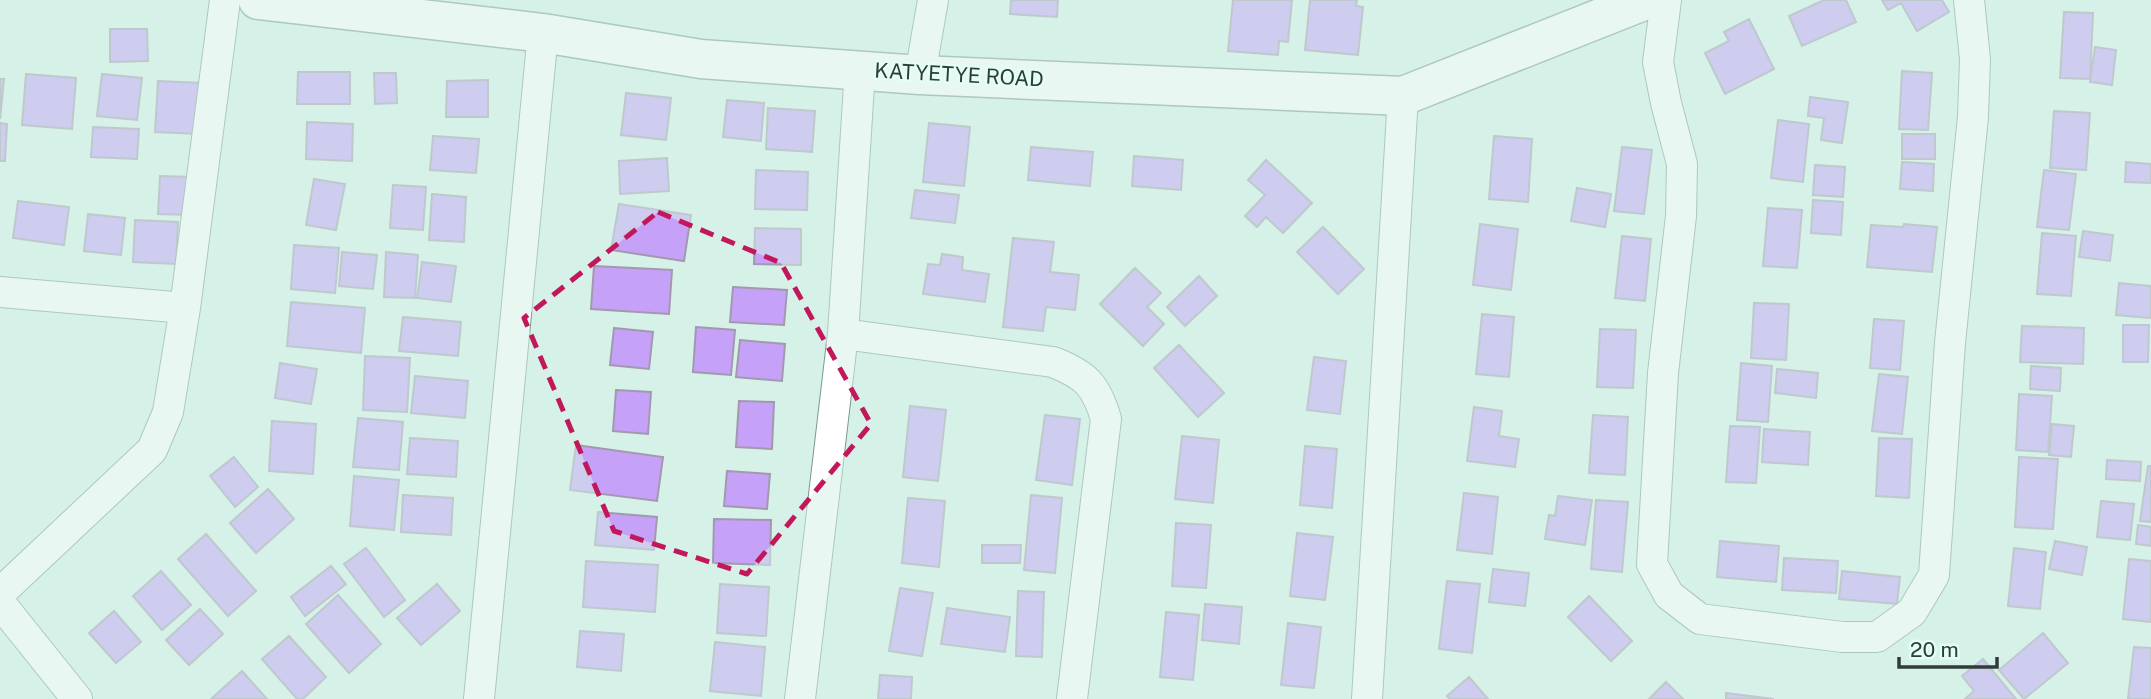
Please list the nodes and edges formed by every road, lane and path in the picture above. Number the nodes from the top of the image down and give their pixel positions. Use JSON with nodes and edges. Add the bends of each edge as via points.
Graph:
{"nodes":[{"id":1,"x":225,"y":0,"type":"edge"},
{"id":2,"x":258,"y":0,"type":"edge"},
{"id":3,"x":933,"y":0,"type":"edge"},
{"id":4,"x":1646,"y":0,"type":"edge"},
{"id":5,"x":1666,"y":0,"type":"edge"},
{"id":6,"x":1969,"y":0,"type":"edge"},
{"id":7,"x":385,"y":7,"type":"edge"},
{"id":8,"x":542,"y":33,"type":"junction"},
{"id":9,"x":860,"y":70,"type":"junction"},
{"id":10,"x":920,"y":75,"type":"junction"},
{"id":11,"x":1403,"y":96,"type":"junction"},
{"id":12,"x":0,"y":292,"type":"edge"},
{"id":13,"x":185,"y":308,"type":"junction"},
{"id":14,"x":843,"y":334,"type":"junction"},
{"id":15,"x":0,"y":593,"type":"edge"},
{"id":16,"x":0,"y":603,"type":"edge"},
{"id":17,"x":77,"y":699,"type":"edge"},
{"id":18,"x":479,"y":699,"type":"edge"},
{"id":19,"x":800,"y":699,"type":"edge"},
{"id":20,"x":1072,"y":699,"type":"edge"},
{"id":21,"x":1367,"y":699,"type":"edge"}],
"edges":[{"from":1,"to":13,"type":"street"},
{"from":2,"to":7,"type":"street","name":"KATYETYE ROAD"},
{"from":3,"to":10,"type":"street"},
{"from":4,"to":11,"type":"street","name":"KATYETYE ROAD"},
{"from":5,"to":6,"type":"street","via":[[1658,62],[1682,164],[1681,216],[1663,373],[1652,564],[1669,595],[1700,619],[1842,637],[1877,637],[1912,612],[1934,575],[1950,344],[1973,117],[1975,59]]},
{"from":7,"to":8,"type":"street","name":"KATYETYE ROAD"},
{"from":8,"to":9,"type":"street","name":"KATYETYE ROAD","via":[[701,59]]},
{"from":8,"to":18,"type":"street"},
{"from":9,"to":10,"type":"street","name":"KATYETYE ROAD"},
{"from":9,"to":14,"type":"street"},
{"from":10,"to":11,"type":"street","name":"KATYETYE ROAD"},
{"from":11,"to":21,"type":"street"},
{"from":12,"to":13,"type":"street"},
{"from":13,"to":15,"type":"street","via":[[168,411],[152,450]]},
{"from":14,"to":19,"type":"street"},
{"from":14,"to":20,"type":"street","via":[[1054,362],[1075,370],[1098,393],[1106,419]]},
{"from":16,"to":17,"type":"street"}]}
